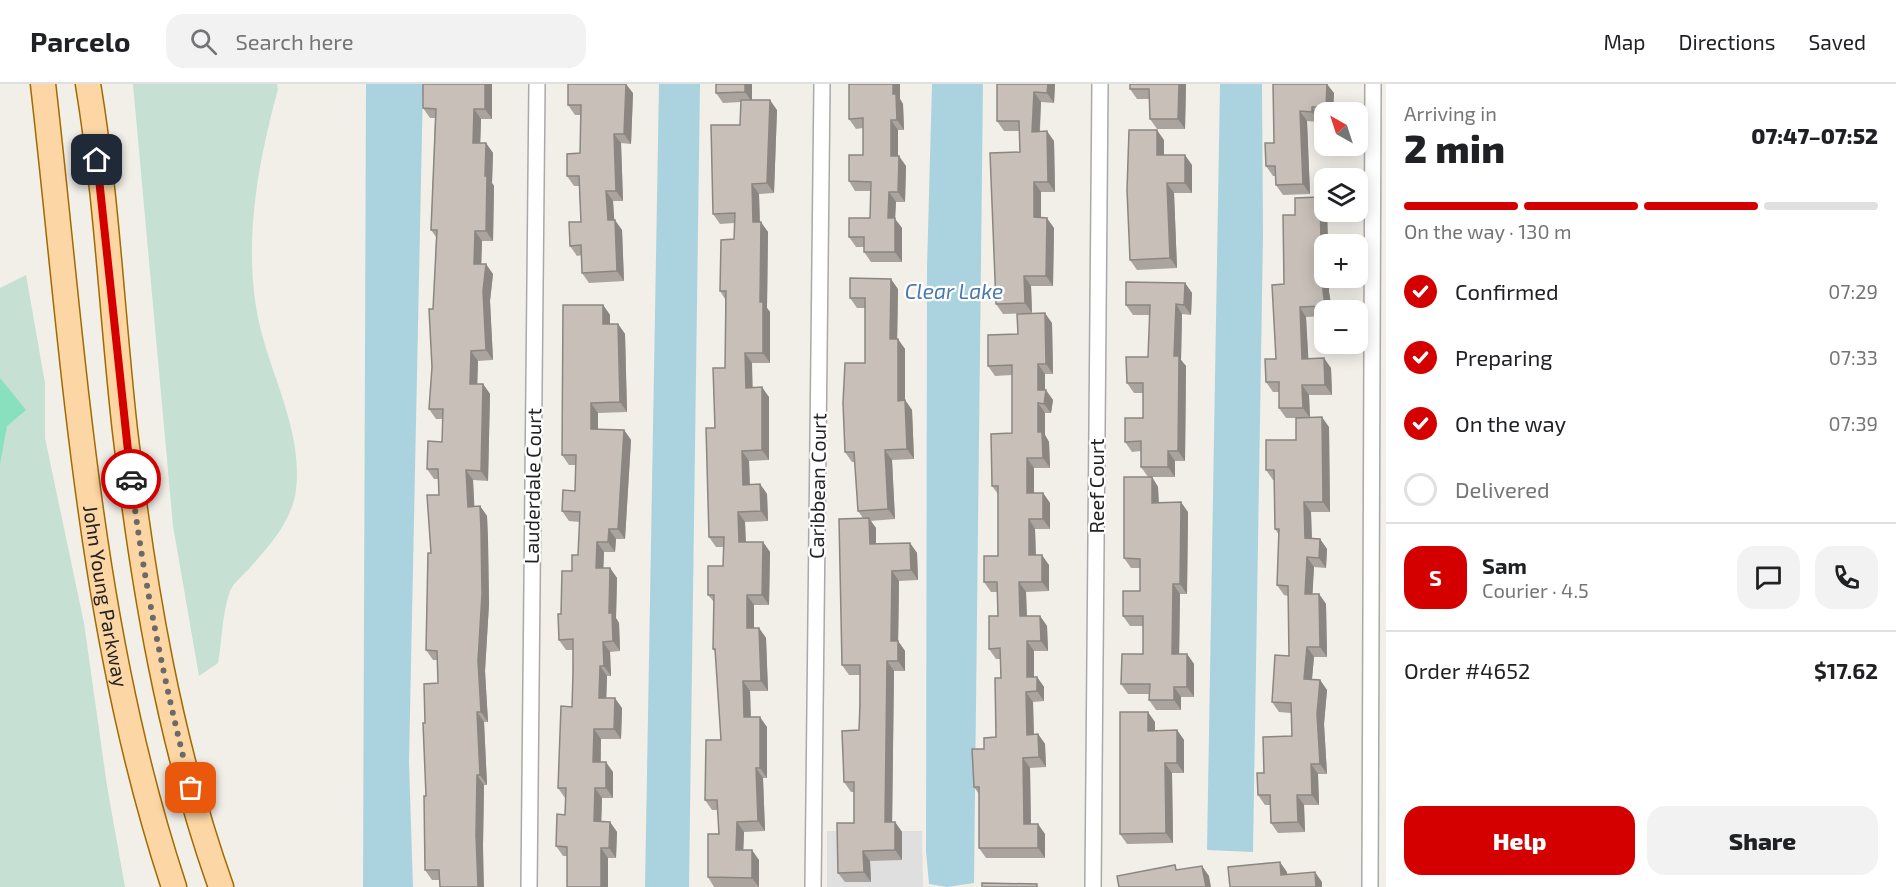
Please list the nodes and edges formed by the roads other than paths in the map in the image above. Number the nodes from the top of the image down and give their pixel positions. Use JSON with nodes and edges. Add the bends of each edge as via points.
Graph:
{"nodes":[{"id":1,"x":43,"y":84,"type":"edge"},
{"id":2,"x":88,"y":84,"type":"edge"},
{"id":3,"x":537,"y":84,"type":"edge"},
{"id":4,"x":822,"y":84,"type":"edge"},
{"id":5,"x":1100,"y":84,"type":"edge"},
{"id":6,"x":1373,"y":84,"type":"edge"},
{"id":7,"x":174,"y":887,"type":"edge"},
{"id":8,"x":221,"y":887,"type":"edge"},
{"id":9,"x":529,"y":887,"type":"edge"},
{"id":10,"x":813,"y":887,"type":"edge"},
{"id":11,"x":1093,"y":887,"type":"edge"},
{"id":12,"x":1370,"y":887,"type":"edge"}],
"edges":[{"from":1,"to":7,"type":"main road","name":"John Young Parkway","via":[[91,523],[129,722]]},
{"from":2,"to":8,"type":"main road","name":"John Young Parkway","via":[[146,586],[177,734]]},
{"from":3,"to":9,"type":"street","name":"Lauderdale Court"},
{"from":4,"to":10,"type":"street","name":"Caribbean Court"},
{"from":5,"to":11,"type":"street","name":"Reef Court"},
{"from":6,"to":12,"type":"street"}]}
